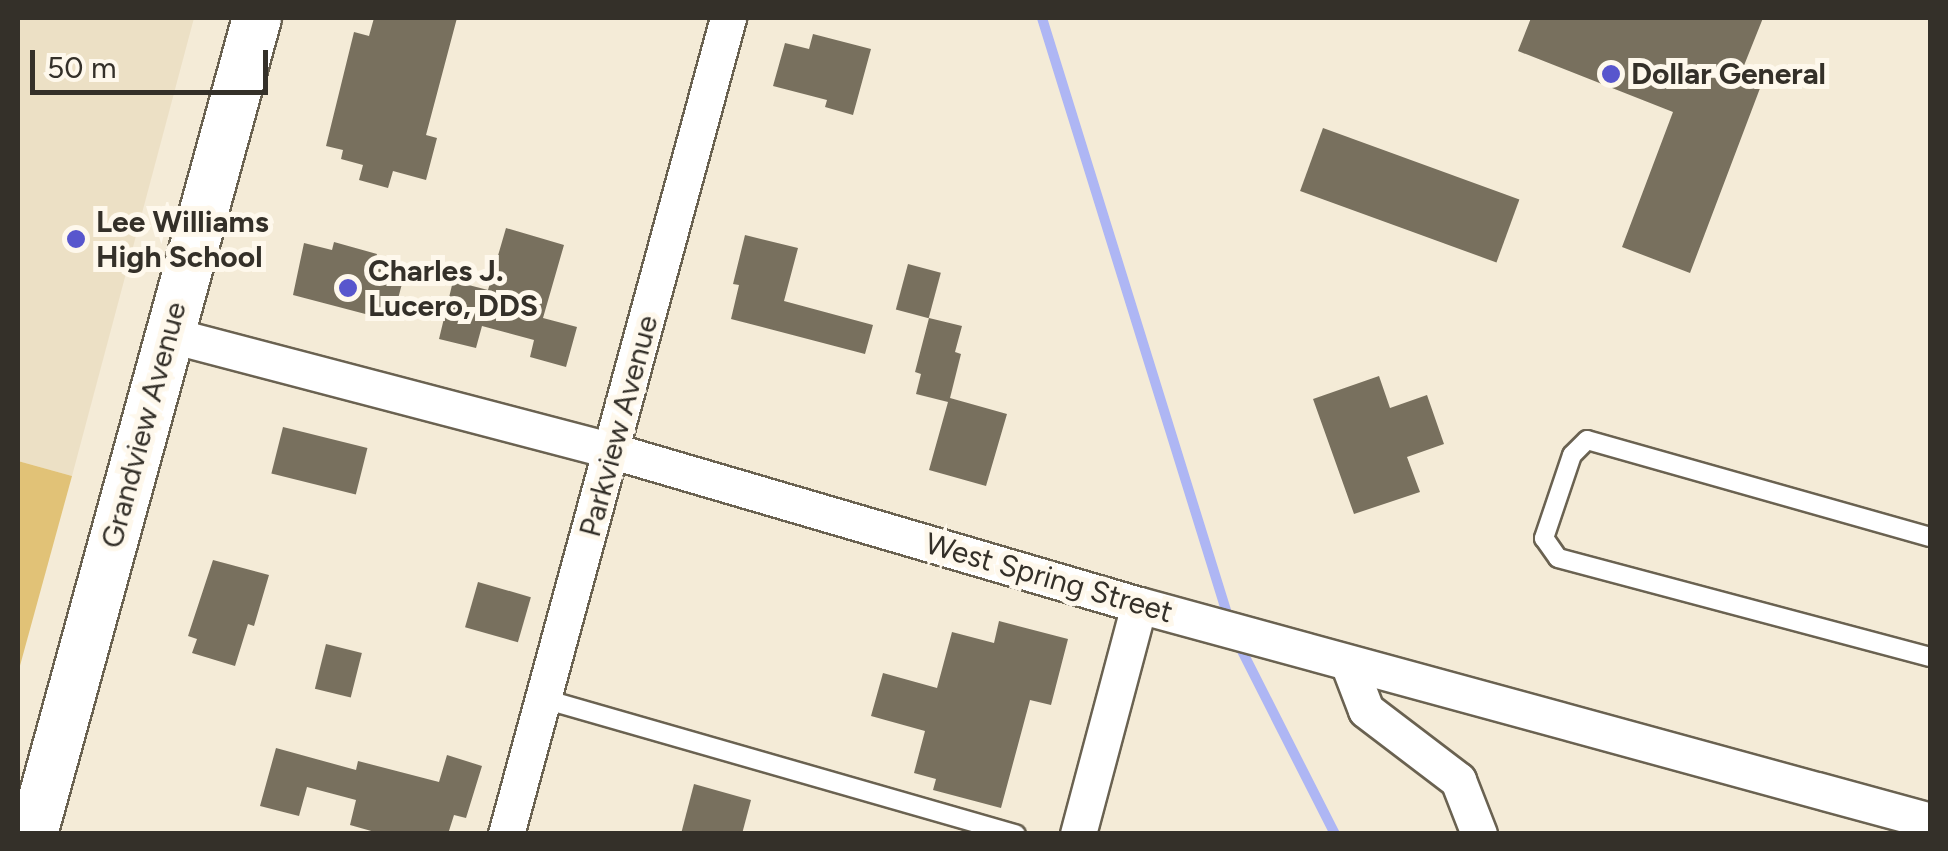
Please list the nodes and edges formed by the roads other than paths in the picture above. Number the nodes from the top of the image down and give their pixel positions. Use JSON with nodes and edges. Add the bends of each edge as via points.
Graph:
{"nodes":[{"id":1,"x":258,"y":18,"type":"edge"},
{"id":2,"x":728,"y":18,"type":"edge"},
{"id":3,"x":167,"y":334,"type":"junction"},
{"id":4,"x":613,"y":451,"type":"junction"},
{"id":5,"x":1930,"y":537,"type":"edge"},
{"id":6,"x":1139,"y":605,"type":"junction"},
{"id":7,"x":1930,"y":657,"type":"edge"},
{"id":8,"x":1348,"y":663,"type":"junction"},
{"id":9,"x":544,"y":699,"type":"junction"},
{"id":10,"x":1930,"y":821,"type":"edge"},
{"id":11,"x":33,"y":834,"type":"edge"},
{"id":12,"x":506,"y":834,"type":"edge"},
{"id":13,"x":1016,"y":834,"type":"edge"},
{"id":14,"x":1078,"y":834,"type":"edge"},
{"id":15,"x":1479,"y":834,"type":"edge"}],
"edges":[{"from":1,"to":3,"type":"main road","name":"Grandview Avenue"},
{"from":2,"to":4,"type":"street","name":"Parkview Avenue"},
{"from":3,"to":4,"type":"street","name":"West Spring Street"},
{"from":3,"to":11,"type":"main road","name":"Grandview Avenue"},
{"from":4,"to":6,"type":"street","name":"West Spring Street"},
{"from":4,"to":9,"type":"street","name":"Parkview Avenue"},
{"from":5,"to":7,"type":"lane","via":[[1587,440],[1572,455],[1544,538],[1558,558]]},
{"from":6,"to":8,"type":"street","name":"West Spring Street"},
{"from":6,"to":14,"type":"street"},
{"from":8,"to":10,"type":"street","name":"West Spring Street"},
{"from":8,"to":15,"type":"street","via":[[1366,710],[1458,780]]},
{"from":9,"to":12,"type":"street","name":"Parkview Avenue"},
{"from":9,"to":13,"type":"lane"}]}
